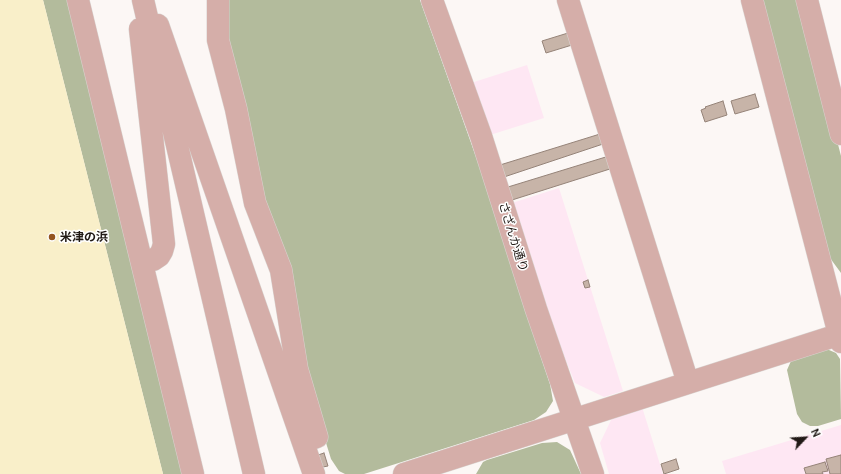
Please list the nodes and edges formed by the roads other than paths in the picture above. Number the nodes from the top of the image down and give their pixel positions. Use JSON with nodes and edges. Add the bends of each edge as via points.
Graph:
{"nodes":[{"id":1,"x":78,"y":0,"type":"edge"},
{"id":2,"x":143,"y":0,"type":"edge"},
{"id":3,"x":218,"y":0,"type":"edge"},
{"id":4,"x":432,"y":0,"type":"edge"},
{"id":5,"x":568,"y":0,"type":"edge"},
{"id":6,"x":752,"y":0,"type":"edge"},
{"id":7,"x":806,"y":0,"type":"edge"},
{"id":8,"x":149,"y":27,"type":"junction"},
{"id":9,"x":841,"y":134,"type":"edge"},
{"id":10,"x":142,"y":263,"type":"junction"},
{"id":11,"x":840,"y":337,"type":"edge"},
{"id":12,"x":688,"y":383,"type":"junction"},
{"id":13,"x":574,"y":420,"type":"junction"},
{"id":14,"x":302,"y":442,"type":"junction"},
{"id":15,"x":435,"y":469,"type":"edge"},
{"id":16,"x":193,"y":474,"type":"edge"},
{"id":17,"x":254,"y":474,"type":"edge"},
{"id":18,"x":314,"y":474,"type":"edge"},
{"id":19,"x":404,"y":474,"type":"edge"},
{"id":20,"x":593,"y":474,"type":"edge"}],
"edges":[{"from":1,"to":10,"type":"street"},
{"from":2,"to":8,"type":"street"},
{"from":3,"to":14,"type":"street","via":[[218,40],[235,104],[255,204],[280,265],[294,359],[317,437]]},
{"from":4,"to":13,"type":"street","name":"さざんか通り","via":[[493,171]]},
{"from":5,"to":12,"type":"street"},
{"from":6,"to":11,"type":"street"},
{"from":7,"to":9,"type":"street"},
{"from":8,"to":10,"type":"street","via":[[140,29],[164,244],[159,256]]},
{"from":8,"to":14,"type":"street","via":[[158,25]]},
{"from":8,"to":17,"type":"street"},
{"from":10,"to":16,"type":"street"},
{"from":11,"to":12,"type":"street"},
{"from":12,"to":13,"type":"street"},
{"from":13,"to":15,"type":"street"},
{"from":13,"to":20,"type":"street","name":"さざんか通り"},
{"from":14,"to":18,"type":"street"},
{"from":15,"to":19,"type":"street"}]}
